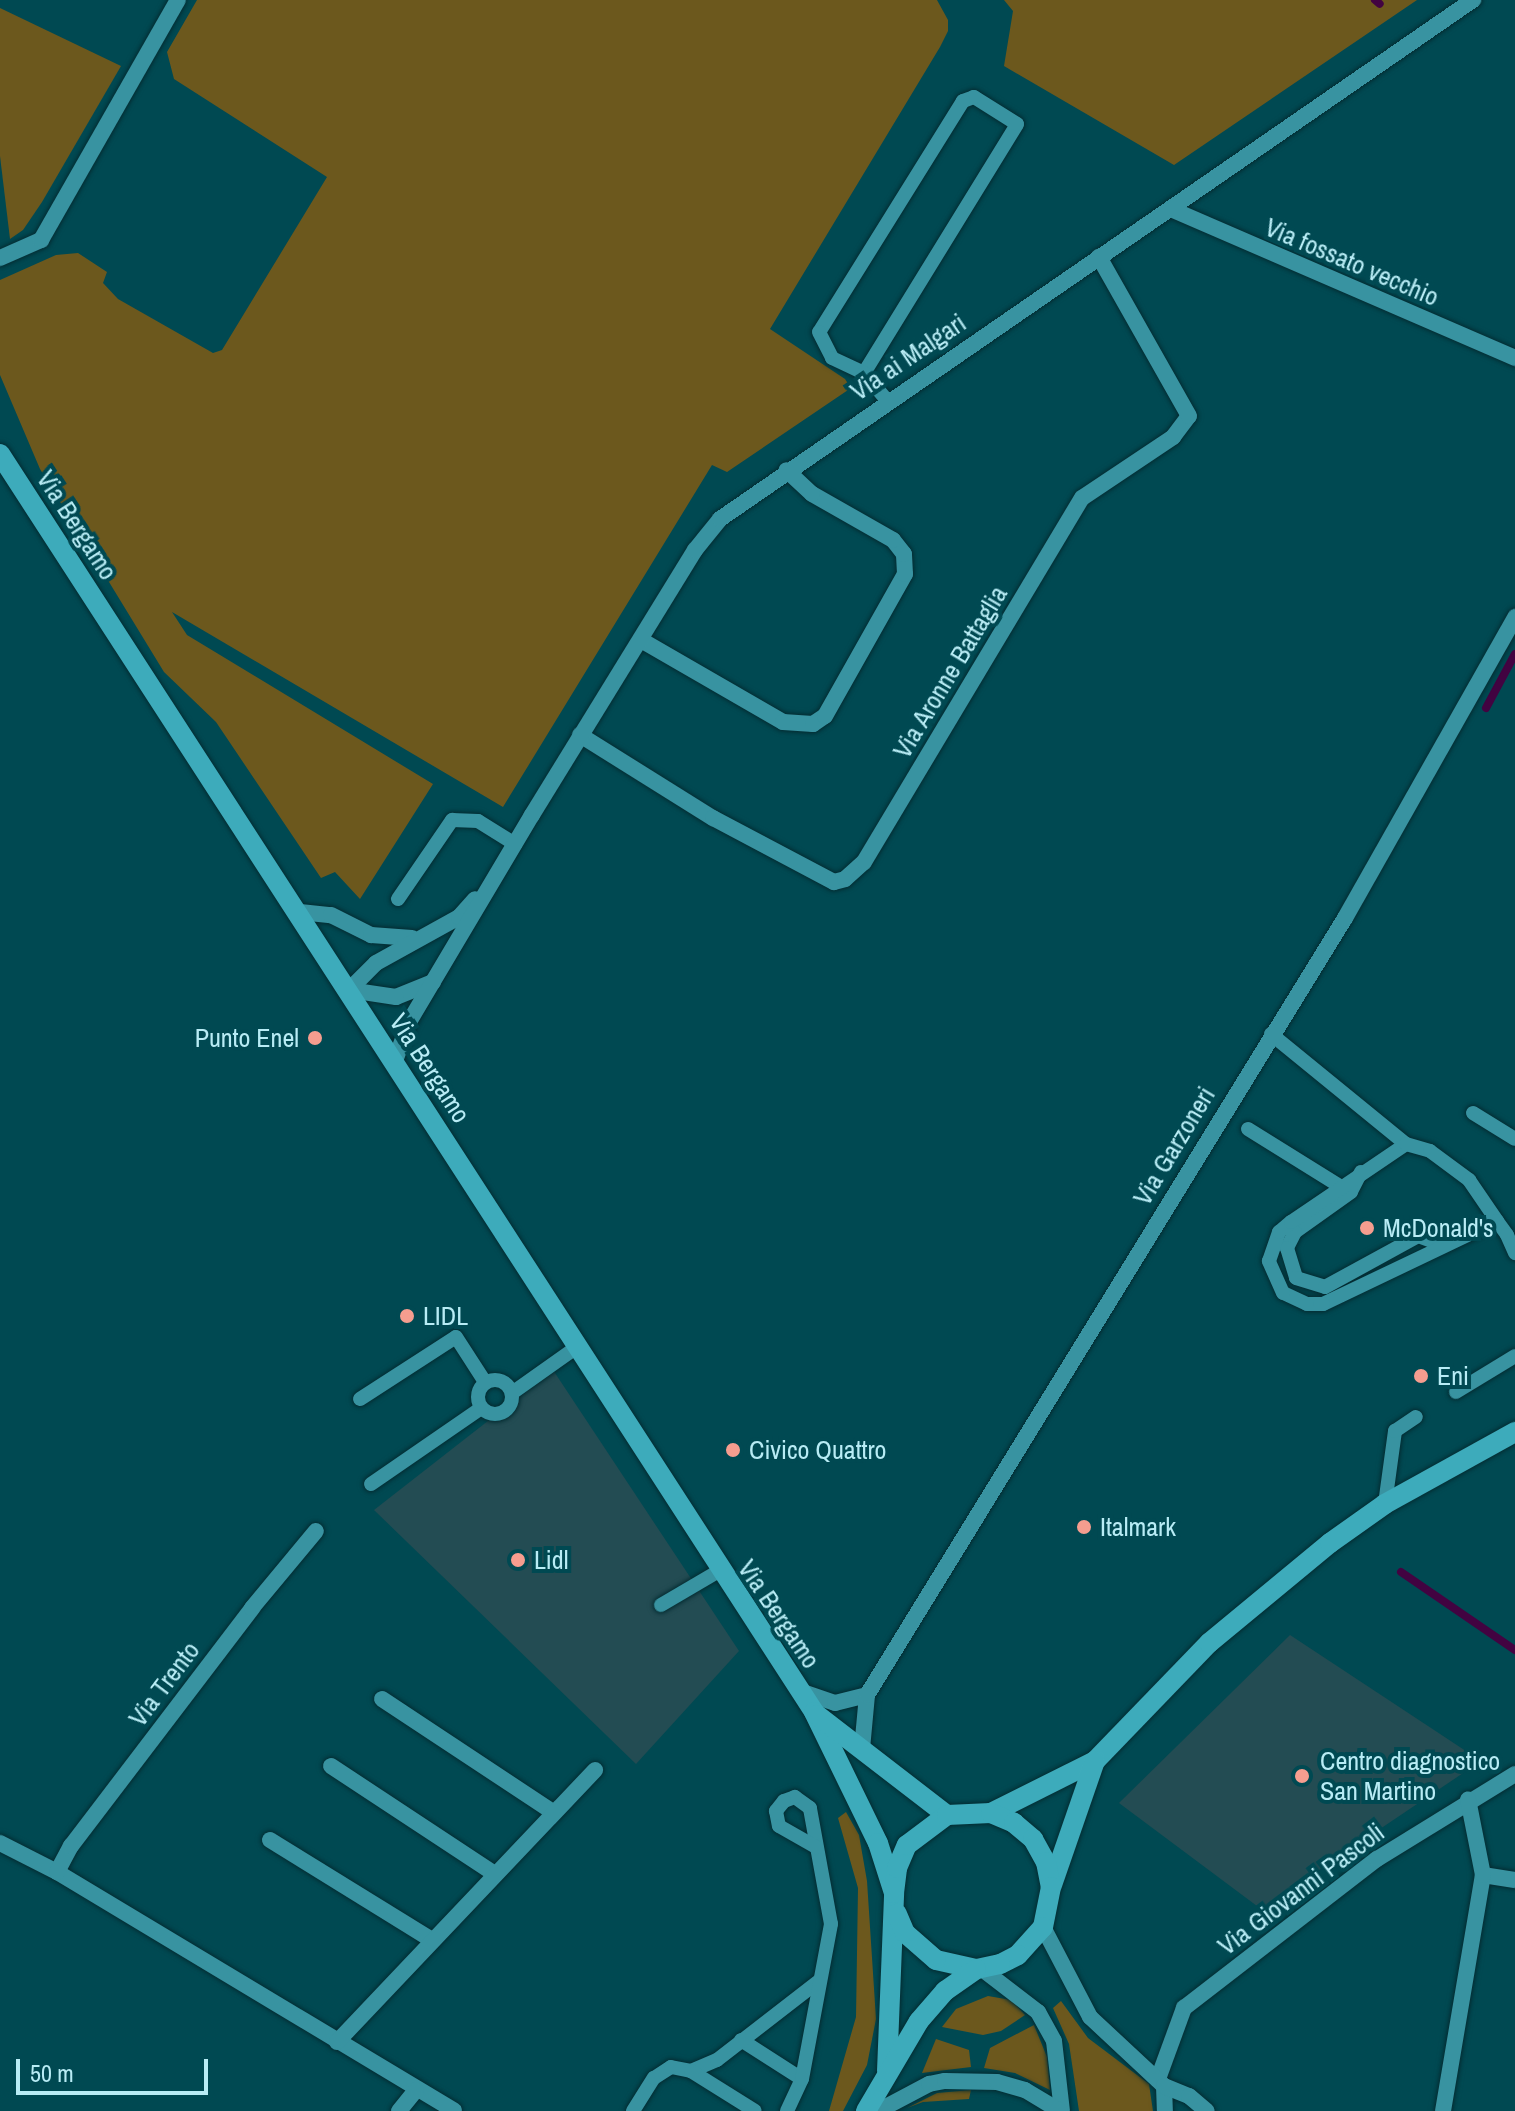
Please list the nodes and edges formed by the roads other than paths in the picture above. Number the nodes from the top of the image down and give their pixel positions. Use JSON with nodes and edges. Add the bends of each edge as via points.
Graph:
{"nodes":[{"id":1,"x":178,"y":0,"type":"edge"},
{"id":2,"x":1473,"y":0,"type":"edge"},
{"id":3,"x":1171,"y":209,"type":"junction"},
{"id":4,"x":1099,"y":257,"type":"junction"},
{"id":5,"x":0,"y":258,"type":"edge"},
{"id":6,"x":1515,"y":358,"type":"edge"},
{"id":7,"x":864,"y":373,"type":"junction"},
{"id":8,"x":887,"y":400,"type":"junction"},
{"id":9,"x":0,"y":454,"type":"edge"},
{"id":10,"x":786,"y":470,"type":"junction"},
{"id":11,"x":1515,"y":617,"type":"edge"},
{"id":12,"x":641,"y":640,"type":"junction"},
{"id":13,"x":580,"y":735,"type":"junction"},
{"id":14,"x":515,"y":844,"type":"junction"},
{"id":15,"x":496,"y":876,"type":"junction"},
{"id":16,"x":398,"y":899,"type":"dead end"},
{"id":17,"x":300,"y":912,"type":"junction"},
{"id":18,"x":422,"y":937,"type":"junction"},
{"id":19,"x":435,"y":981,"type":"junction"},
{"id":20,"x":349,"y":990,"type":"junction"},
{"id":21,"x":1271,"y":1034,"type":"junction"},
{"id":22,"x":395,"y":1061,"type":"junction"},
{"id":23,"x":1473,"y":1113,"type":"dead end"},
{"id":24,"x":1248,"y":1129,"type":"dead end"},
{"id":25,"x":1515,"y":1139,"type":"edge"},
{"id":26,"x":1406,"y":1144,"type":"junction"},
{"id":27,"x":1361,"y":1171,"type":"junction"},
{"id":28,"x":1338,"y":1185,"type":"junction"},
{"id":29,"x":1497,"y":1221,"type":"junction"},
{"id":30,"x":1511,"y":1232,"type":"edge"},
{"id":31,"x":1440,"y":1244,"type":"junction"},
{"id":32,"x":1515,"y":1253,"type":"edge"},
{"id":33,"x":577,"y":1347,"type":"junction"},
{"id":34,"x":1515,"y":1356,"type":"edge"},
{"id":35,"x":485,"y":1382,"type":"junction"},
{"id":36,"x":1456,"y":1392,"type":"dead end"},
{"id":37,"x":512,"y":1393,"type":"junction"},
{"id":38,"x":360,"y":1399,"type":"dead end"},
{"id":39,"x":481,"y":1408,"type":"junction"},
{"id":40,"x":1416,"y":1417,"type":"dead end"},
{"id":41,"x":1515,"y":1432,"type":"edge"},
{"id":42,"x":371,"y":1484,"type":"dead end"},
{"id":43,"x":1385,"y":1504,"type":"junction"},
{"id":44,"x":316,"y":1531,"type":"dead end"},
{"id":45,"x":719,"y":1571,"type":"junction"},
{"id":46,"x":661,"y":1605,"type":"dead end"},
{"id":47,"x":798,"y":1689,"type":"junction"},
{"id":48,"x":867,"y":1695,"type":"junction"},
{"id":49,"x":382,"y":1699,"type":"dead end"},
{"id":50,"x":814,"y":1712,"type":"junction"},
{"id":51,"x":862,"y":1749,"type":"junction"},
{"id":52,"x":1095,"y":1761,"type":"junction"},
{"id":53,"x":331,"y":1766,"type":"dead end"},
{"id":54,"x":595,"y":1770,"type":"dead end"},
{"id":55,"x":1515,"y":1774,"type":"edge"},
{"id":56,"x":1468,"y":1799,"type":"junction"},
{"id":57,"x":554,"y":1813,"type":"junction"},
{"id":58,"x":991,"y":1813,"type":"junction"},
{"id":59,"x":947,"y":1815,"type":"junction"},
{"id":60,"x":270,"y":1840,"type":"dead end"},
{"id":61,"x":0,"y":1843,"type":"edge"},
{"id":62,"x":816,"y":1847,"type":"dead end"},
{"id":63,"x":57,"y":1872,"type":"junction"},
{"id":64,"x":495,"y":1874,"type":"junction"},
{"id":65,"x":1483,"y":1875,"type":"junction"},
{"id":66,"x":1515,"y":1880,"type":"edge"},
{"id":67,"x":1051,"y":1887,"type":"junction"},
{"id":68,"x":895,"y":1903,"type":"junction"},
{"id":69,"x":1043,"y":1927,"type":"junction"},
{"id":70,"x":432,"y":1940,"type":"junction"},
{"id":71,"x":979,"y":1969,"type":"junction"},
{"id":72,"x":819,"y":1981,"type":"junction"},
{"id":73,"x":741,"y":2040,"type":"junction"},
{"id":74,"x":337,"y":2042,"type":"junction"},
{"id":75,"x":691,"y":2071,"type":"junction"},
{"id":76,"x":887,"y":2071,"type":"junction"},
{"id":77,"x":802,"y":2079,"type":"junction"},
{"id":78,"x":1161,"y":2083,"type":"junction"},
{"id":79,"x":416,"y":2090,"type":"junction"},
{"id":80,"x":399,"y":2111,"type":"edge"},
{"id":81,"x":454,"y":2111,"type":"edge"},
{"id":82,"x":633,"y":2111,"type":"edge"},
{"id":83,"x":755,"y":2111,"type":"edge"},
{"id":84,"x":787,"y":2111,"type":"edge"},
{"id":85,"x":866,"y":2111,"type":"edge"},
{"id":86,"x":878,"y":2111,"type":"edge"},
{"id":87,"x":1061,"y":2111,"type":"edge"},
{"id":88,"x":1165,"y":2111,"type":"edge"},
{"id":89,"x":1207,"y":2111,"type":"edge"},
{"id":90,"x":1443,"y":2111,"type":"edge"}],
"edges":[{"from":1,"to":5,"type":"street","via":[[41,240]]},
{"from":2,"to":3,"type":"street","name":"Via ai Malgari"},
{"from":3,"to":4,"type":"street","name":"Via ai Malgari"},
{"from":3,"to":6,"type":"street","name":"Via fossato vecchio"},
{"from":4,"to":8,"type":"street","name":"Via ai Malgari"},
{"from":4,"to":13,"type":"street","name":"Via Aronne Battaglia","via":[[1189,416],[1173,437],[1082,498],[864,862],[834,882],[713,818]]},
{"from":7,"to":7,"type":"lane","via":[[832,358],[819,332],[824,318],[963,101],[974,97],[1017,124]]},
{"from":7,"to":8,"type":"lane"},
{"from":8,"to":10,"type":"street","name":"Via ai Malgari"},
{"from":9,"to":17,"type":"main road","name":"Via Bergamo"},
{"from":10,"to":12,"type":"street","name":"Via ai Malgari","via":[[740,501],[707,533]]},
{"from":10,"to":12,"type":"street","via":[[812,494],[893,540],[904,554],[905,574],[825,716],[813,724],[783,722]]},
{"from":11,"to":21,"type":"street","name":"Via Garzoneri","via":[[1345,918]]},
{"from":12,"to":13,"type":"street","name":"Via ai Malgari"},
{"from":13,"to":14,"type":"street","name":"Via ai Malgari"},
{"from":14,"to":15,"type":"street","name":"Via ai Malgari"},
{"from":14,"to":16,"type":"lane","via":[[478,821],[452,820]]},
{"from":15,"to":18,"type":"street","name":"Via ai Malgari","via":[[459,917]]},
{"from":15,"to":19,"type":"street","name":"Via ai Malgari"},
{"from":17,"to":18,"type":"street","via":[[331,915],[371,935]]},
{"from":17,"to":20,"type":"main road","name":"Via Bergamo"},
{"from":18,"to":20,"type":"street","name":"Via ai Malgari","via":[[376,963]]},
{"from":19,"to":20,"type":"street","via":[[396,997]]},
{"from":19,"to":22,"type":"street","name":"Via ai Malgari","via":[[409,1022]]},
{"from":20,"to":22,"type":"main road","name":"Via Bergamo"},
{"from":21,"to":26,"type":"lane"},
{"from":21,"to":48,"type":"street","name":"Via Garzoneri"},
{"from":22,"to":33,"type":"main road","name":"Via Bergamo"},
{"from":23,"to":25,"type":"lane"},
{"from":24,"to":28,"type":"lane"},
{"from":26,"to":27,"type":"lane"},
{"from":26,"to":29,"type":"lane","via":[[1451,1163]]},
{"from":27,"to":28,"type":"lane"},
{"from":27,"to":31,"type":"lane","via":[[1351,1192],[1295,1232],[1287,1248],[1296,1278],[1325,1287],[1418,1236]]},
{"from":28,"to":31,"type":"lane","via":[[1279,1232],[1272,1246],[1274,1280],[1295,1301],[1332,1301]]},
{"from":29,"to":30,"type":"lane"},
{"from":29,"to":31,"type":"lane"},
{"from":30,"to":32,"type":"lane"},
{"from":33,"to":37,"type":"lane"},
{"from":33,"to":45,"type":"main road","name":"Via Bergamo"},
{"from":34,"to":36,"type":"lane"},
{"from":35,"to":37,"type":"lane","via":[[501,1381]]},
{"from":35,"to":38,"type":"lane","via":[[456,1337]]},
{"from":35,"to":39,"type":"lane","via":[[477,1394]]},
{"from":37,"to":39,"type":"lane","via":[[502,1412]]},
{"from":39,"to":42,"type":"lane"},
{"from":40,"to":43,"type":"lane","via":[[1395,1431]]},
{"from":41,"to":43,"type":"main road"},
{"from":43,"to":52,"type":"main road","via":[[1209,1643]]},
{"from":44,"to":63,"type":"street","name":"Via Trento","via":[[176,1708]]},
{"from":45,"to":46,"type":"lane"},
{"from":45,"to":47,"type":"main road","name":"Via Bergamo"},
{"from":47,"to":48,"type":"street","via":[[835,1703]]},
{"from":47,"to":50,"type":"main road","name":"Via Bergamo"},
{"from":48,"to":51,"type":"street","name":"Via Garzoneri"},
{"from":49,"to":57,"type":"street"},
{"from":50,"to":51,"type":"main road","name":"Via Bergamo"},
{"from":50,"to":68,"type":"main road","name":"Via Bergamo","via":[[878,1843]]},
{"from":51,"to":59,"type":"main road","name":"Via Bergamo"},
{"from":52,"to":58,"type":"main road"},
{"from":52,"to":67,"type":"main road"},
{"from":53,"to":64,"type":"street"},
{"from":54,"to":57,"type":"street"},
{"from":55,"to":56,"type":"street","name":"Via Giovanni Pascoli"},
{"from":56,"to":65,"type":"street"},
{"from":56,"to":78,"type":"street","name":"Via Giovanni Pascoli","via":[[1377,1859],[1184,2008]]},
{"from":57,"to":64,"type":"street"},
{"from":58,"to":59,"type":"main road"},
{"from":58,"to":67,"type":"main road","via":[[1033,1839],[1046,1862]]},
{"from":59,"to":68,"type":"main road","via":[[907,1845],[897,1868]]},
{"from":60,"to":70,"type":"street"},
{"from":61,"to":63,"type":"street"},
{"from":62,"to":72,"type":"lane","via":[[831,1924]]},
{"from":63,"to":74,"type":"street"},
{"from":64,"to":70,"type":"street"},
{"from":65,"to":66,"type":"street"},
{"from":65,"to":90,"type":"street"},
{"from":67,"to":69,"type":"main road"},
{"from":68,"to":71,"type":"main road","via":[[919,1949],[955,1968]]},
{"from":68,"to":76,"type":"main road"},
{"from":69,"to":71,"type":"main road","via":[[1018,1955]]},
{"from":69,"to":78,"type":"street","via":[[1090,2017]]},
{"from":70,"to":74,"type":"street"},
{"from":71,"to":76,"type":"main road","via":[[936,2001]]},
{"from":71,"to":87,"type":"street","via":[[1038,2012],[1054,2041]]},
{"from":72,"to":73,"type":"lane"},
{"from":72,"to":77,"type":"lane"},
{"from":73,"to":75,"type":"lane","via":[[717,2060]]},
{"from":73,"to":77,"type":"lane"},
{"from":74,"to":79,"type":"street"},
{"from":75,"to":82,"type":"lane","via":[[671,2067],[654,2078]]},
{"from":75,"to":83,"type":"lane"},
{"from":76,"to":85,"type":"main road"},
{"from":77,"to":84,"type":"lane"},
{"from":78,"to":88,"type":"street"},
{"from":78,"to":89,"type":"street"},
{"from":79,"to":80,"type":"street"},
{"from":79,"to":81,"type":"street"},
{"from":86,"to":87,"type":"street","via":[[945,2081],[997,2082],[1025,2090]]}]}
